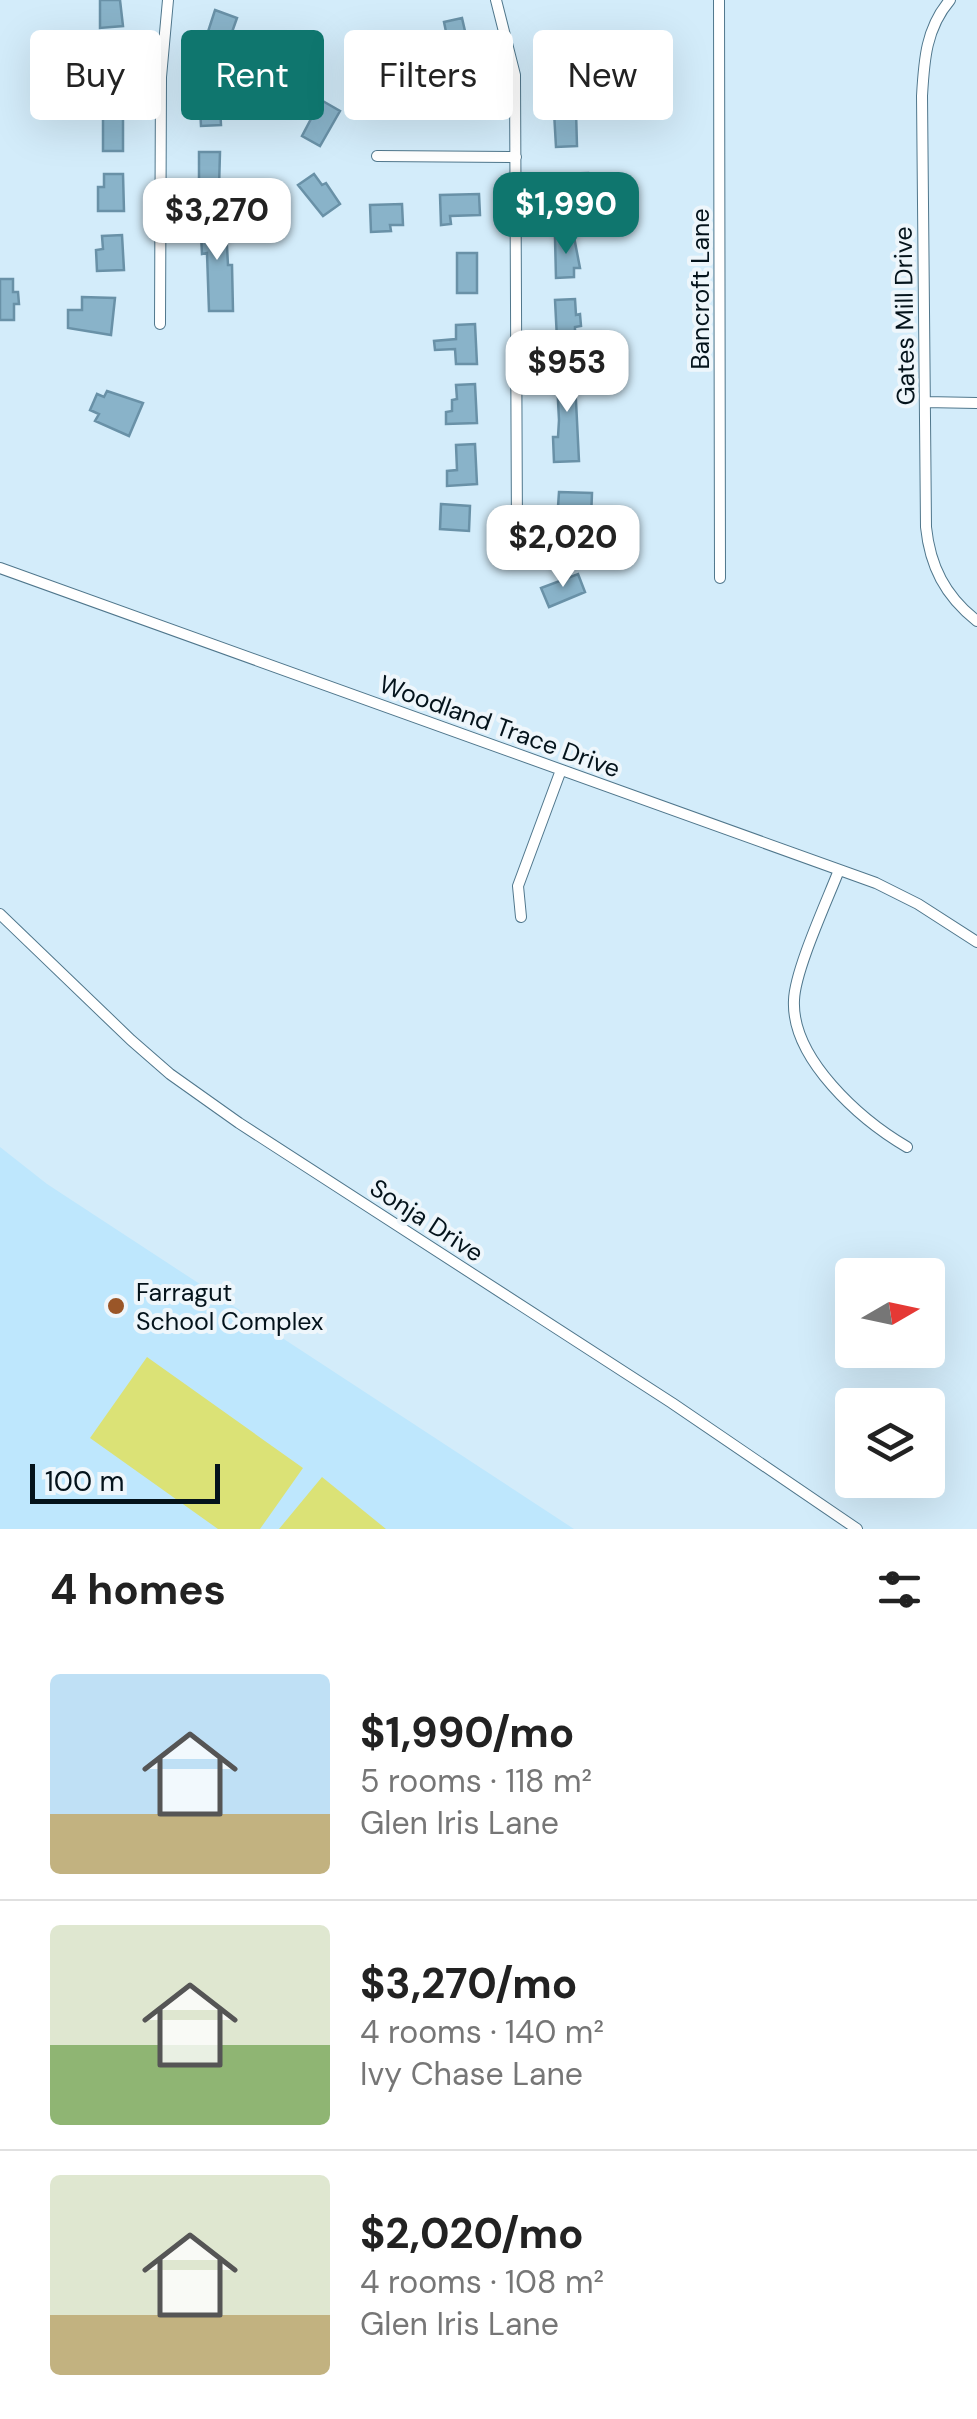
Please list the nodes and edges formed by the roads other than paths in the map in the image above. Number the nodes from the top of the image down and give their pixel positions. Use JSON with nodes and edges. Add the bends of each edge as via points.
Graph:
{"nodes":[{"id":1,"x":168,"y":0,"type":"edge"},
{"id":2,"x":496,"y":0,"type":"edge"},
{"id":3,"x":719,"y":0,"type":"edge"},
{"id":4,"x":950,"y":0,"type":"edge"},
{"id":5,"x":377,"y":156,"type":"dead end"},
{"id":6,"x":516,"y":157,"type":"junction"},
{"id":7,"x":160,"y":324,"type":"dead end"},
{"id":8,"x":925,"y":402,"type":"junction"},
{"id":9,"x":977,"y":403,"type":"edge"},
{"id":10,"x":517,"y":534,"type":"dead end"},
{"id":11,"x":0,"y":568,"type":"edge"},
{"id":12,"x":720,"y":578,"type":"dead end"},
{"id":13,"x":977,"y":621,"type":"edge"},
{"id":14,"x":561,"y":770,"type":"junction"},
{"id":15,"x":839,"y":870,"type":"junction"},
{"id":16,"x":0,"y":914,"type":"edge"},
{"id":17,"x":521,"y":917,"type":"dead end"},
{"id":18,"x":977,"y":942,"type":"edge"},
{"id":19,"x":906,"y":1147,"type":"dead end"},
{"id":20,"x":856,"y":1529,"type":"edge"}],
"edges":[{"from":1,"to":7,"type":"street","via":[[161,78]]},
{"from":2,"to":6,"type":"street","via":[[515,75]]},
{"from":3,"to":12,"type":"street","name":"Bancroft Lane"},
{"from":4,"to":8,"type":"street","name":"Gates Mill Drive","via":[[924,59]]},
{"from":5,"to":6,"type":"street"},
{"from":6,"to":10,"type":"street"},
{"from":8,"to":9,"type":"street"},
{"from":8,"to":13,"type":"street","name":"Gates Mill Drive","via":[[929,556],[942,585]]},
{"from":11,"to":14,"type":"street","name":"Woodland Trace Drive"},
{"from":14,"to":15,"type":"street","name":"Woodland Trace Drive"},
{"from":14,"to":17,"type":"street","via":[[518,886]]},
{"from":15,"to":18,"type":"street","name":"Woodland Trace Drive","via":[[918,904]]},
{"from":15,"to":19,"type":"street","via":[[799,977],[798,1028],[822,1072],[876,1128]]},
{"from":16,"to":20,"type":"street","name":"Sonja Drive","via":[[184,1084]]}]}
